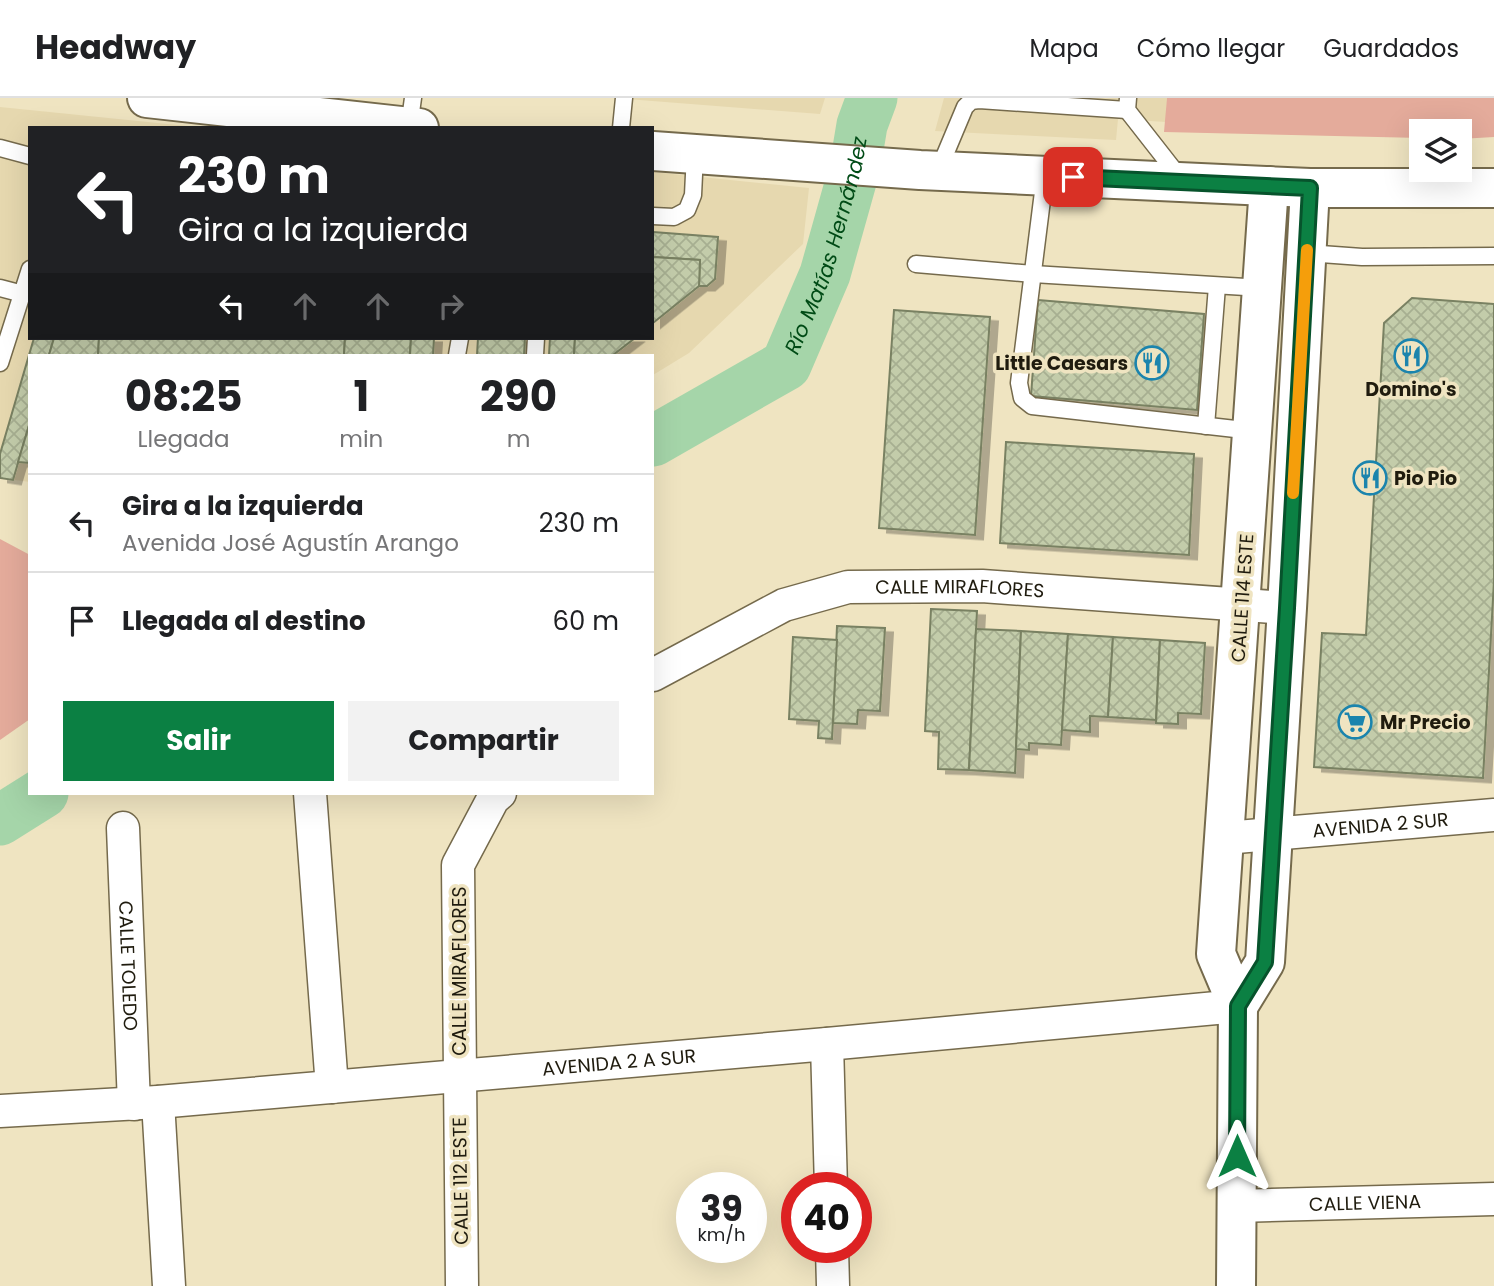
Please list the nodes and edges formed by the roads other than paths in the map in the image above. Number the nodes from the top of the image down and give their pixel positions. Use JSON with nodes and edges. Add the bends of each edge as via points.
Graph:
{"nodes":[{"id":1,"x":147,"y":98,"type":"edge"},
{"id":2,"x":413,"y":98,"type":"edge"},
{"id":3,"x":624,"y":98,"type":"edge"},
{"id":4,"x":1127,"y":104,"type":"edge"},
{"id":5,"x":400,"y":126,"type":"edge"},
{"id":6,"x":409,"y":126,"type":"edge"},
{"id":7,"x":621,"y":126,"type":"edge"},
{"id":8,"x":0,"y":148,"type":"edge"},
{"id":9,"x":654,"y":151,"type":"edge"},
{"id":10,"x":695,"y":154,"type":"junction"},
{"id":11,"x":28,"y":155,"type":"edge"},
{"id":12,"x":930,"y":170,"type":"junction"},
{"id":13,"x":1045,"y":176,"type":"junction"},
{"id":14,"x":1183,"y":182,"type":"junction"},
{"id":15,"x":1269,"y":186,"type":"junction"},
{"id":16,"x":1310,"y":188,"type":"junction"},
{"id":17,"x":1494,"y":188,"type":"edge"},
{"id":18,"x":654,"y":216,"type":"edge"},
{"id":19,"x":1307,"y":253,"type":"junction"},
{"id":20,"x":1494,"y":256,"type":"edge"},
{"id":21,"x":916,"y":264,"type":"dead end"},
{"id":22,"x":1033,"y":274,"type":"junction"},
{"id":23,"x":28,"y":276,"type":"edge"},
{"id":24,"x":1217,"y":286,"type":"junction"},
{"id":25,"x":0,"y":288,"type":"edge"},
{"id":26,"x":1262,"y":288,"type":"junction"},
{"id":27,"x":23,"y":294,"type":"junction"},
{"id":28,"x":0,"y":363,"type":"edge"},
{"id":29,"x":1206,"y":426,"type":"junction"},
{"id":30,"x":1253,"y":431,"type":"junction"},
{"id":31,"x":1241,"y":604,"type":"junction"},
{"id":32,"x":1287,"y":608,"type":"junction"},
{"id":33,"x":654,"y":674,"type":"edge"},
{"id":34,"x":310,"y":795,"type":"edge"},
{"id":35,"x":498,"y":795,"type":"edge"},
{"id":36,"x":1494,"y":815,"type":"edge"},
{"id":37,"x":123,"y":828,"type":"dead end"},
{"id":38,"x":1272,"y":834,"type":"junction"},
{"id":39,"x":1225,"y":838,"type":"junction"},
{"id":40,"x":1238,"y":1006,"type":"junction"},
{"id":41,"x":827,"y":1044,"type":"junction"},
{"id":42,"x":459,"y":1076,"type":"junction"},
{"id":43,"x":332,"y":1087,"type":"junction"},
{"id":44,"x":146,"y":1103,"type":"junction"},
{"id":45,"x":0,"y":1111,"type":"edge"},
{"id":46,"x":831,"y":1172,"type":"edge"},
{"id":47,"x":1494,"y":1199,"type":"edge"},
{"id":48,"x":1237,"y":1206,"type":"junction"},
{"id":49,"x":832,"y":1263,"type":"edge"},
{"id":50,"x":169,"y":1286,"type":"edge"},
{"id":51,"x":462,"y":1286,"type":"edge"},
{"id":52,"x":833,"y":1286,"type":"edge"},
{"id":53,"x":1236,"y":1286,"type":"edge"}],
"edges":[{"from":1,"to":5,"type":"street"},
{"from":2,"to":6,"type":"lane"},
{"from":3,"to":7,"type":"lane"},
{"from":4,"to":12,"type":"lane","via":[[971,101]]},
{"from":4,"to":14,"type":"lane"},
{"from":8,"to":11,"type":"lane"},
{"from":9,"to":10,"type":"street"},
{"from":10,"to":12,"type":"street"},
{"from":10,"to":18,"type":"lane","via":[[693,195],[687,210],[674,217]]},
{"from":12,"to":13,"type":"street"},
{"from":13,"to":14,"type":"street"},
{"from":13,"to":22,"type":"lane"},
{"from":14,"to":15,"type":"street"},
{"from":15,"to":16,"type":"street"},
{"from":15,"to":26,"type":"street","name":"CALLE 114 ESTE"},
{"from":16,"to":17,"type":"street"},
{"from":16,"to":19,"type":"street"},
{"from":19,"to":20,"type":"lane"},
{"from":19,"to":32,"type":"street"},
{"from":21,"to":22,"type":"lane"},
{"from":22,"to":24,"type":"lane"},
{"from":22,"to":29,"type":"lane","via":[[1019,383],[1022,398],[1032,406]]},
{"from":23,"to":27,"type":"lane"},
{"from":24,"to":26,"type":"lane"},
{"from":24,"to":29,"type":"lane"},
{"from":25,"to":27,"type":"lane"},
{"from":26,"to":30,"type":"street","name":"CALLE 114 ESTE"},
{"from":27,"to":28,"type":"lane"},
{"from":29,"to":30,"type":"lane"},
{"from":30,"to":31,"type":"street","name":"CALLE 114 ESTE"},
{"from":31,"to":32,"type":"street","name":"CALLE MIRAFLORES"},
{"from":31,"to":33,"type":"street","name":"CALLE MIRAFLORES","via":[[982,586],[848,587],[784,605]]},
{"from":31,"to":39,"type":"street","name":"CALLE 114 ESTE"},
{"from":32,"to":38,"type":"street"},
{"from":34,"to":43,"type":"street"},
{"from":35,"to":42,"type":"street","name":"CALLE MIRAFLORES","via":[[458,865]]},
{"from":36,"to":38,"type":"street","name":"AVENIDA 2 SUR"},
{"from":37,"to":44,"type":"street","name":"CALLE TOLEDO"},
{"from":38,"to":39,"type":"street","name":"AVENIDA 2 SUR"},
{"from":38,"to":40,"type":"street","via":[[1265,962]]},
{"from":39,"to":40,"type":"street","name":"CALLE 114 ESTE","via":[[1216,954]]},
{"from":40,"to":41,"type":"street","name":"AVENIDA 2 A SUR"},
{"from":40,"to":48,"type":"street","name":"CALLE 114 ESTE"},
{"from":41,"to":42,"type":"street","name":"AVENIDA 2 A SUR"},
{"from":41,"to":46,"type":"street"},
{"from":42,"to":43,"type":"street","name":"AVENIDA 2 A SUR"},
{"from":42,"to":51,"type":"street","name":"CALLE 112 ESTE"},
{"from":43,"to":44,"type":"street","name":"AVENIDA 2 A SUR"},
{"from":44,"to":45,"type":"street","name":"AVENIDA 2 A SUR"},
{"from":44,"to":50,"type":"street","name":"CALLE TOLEDO"},
{"from":47,"to":48,"type":"street","name":"CALLE VIENA"},
{"from":48,"to":53,"type":"street","name":"CALLE 114 ESTE"},
{"from":49,"to":52,"type":"street"}]}
